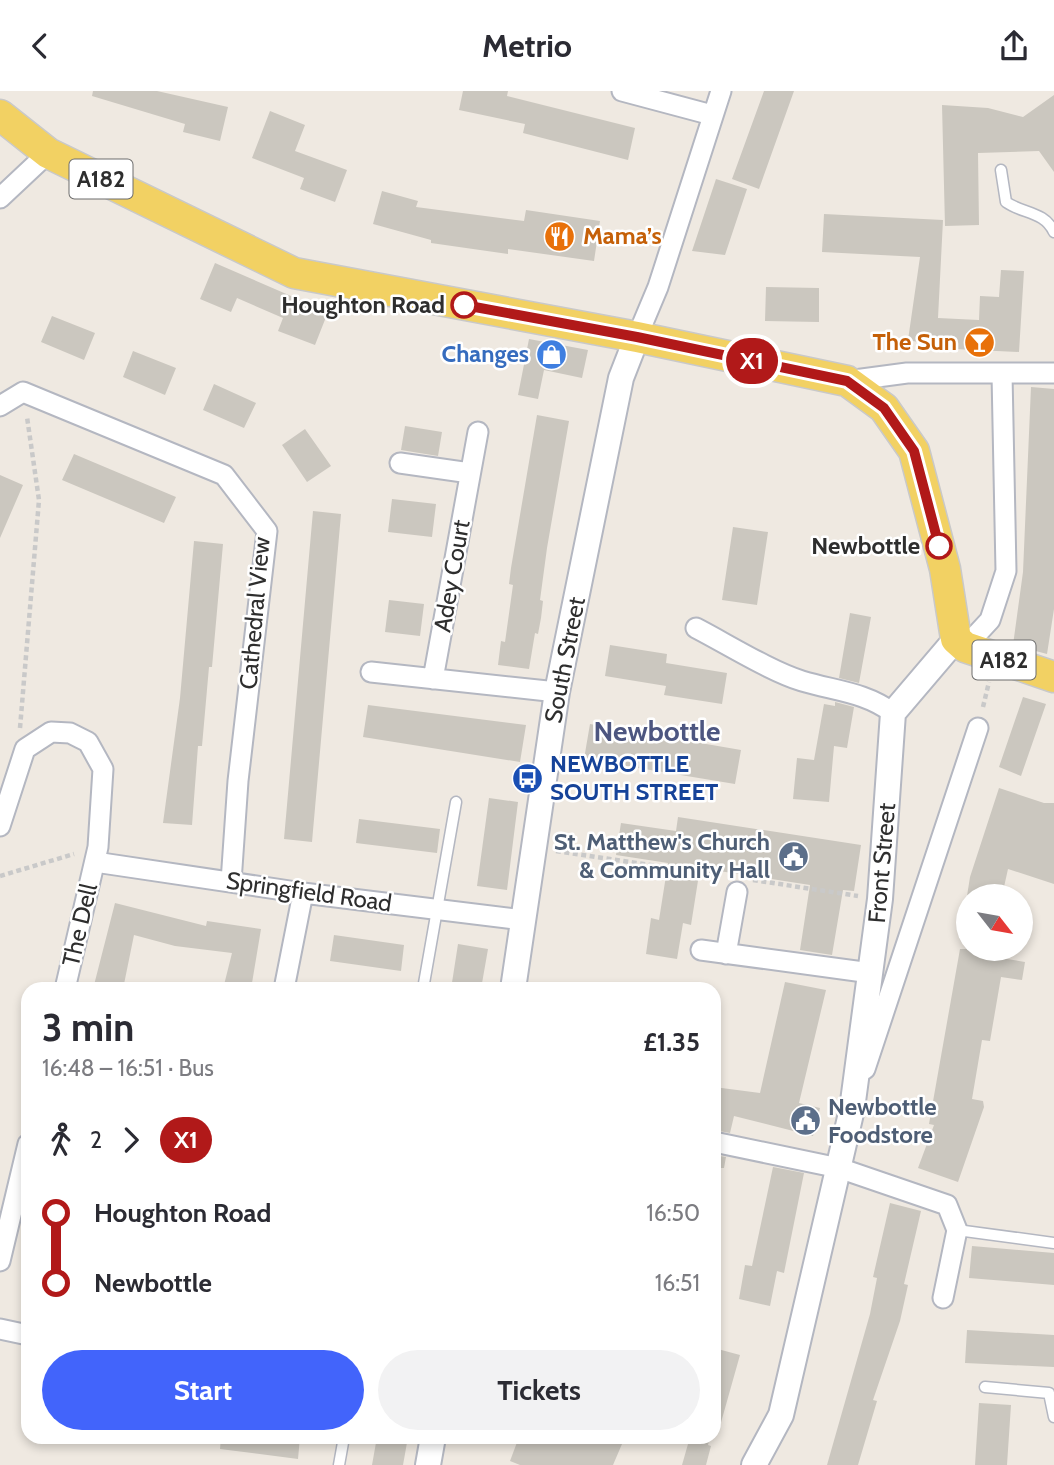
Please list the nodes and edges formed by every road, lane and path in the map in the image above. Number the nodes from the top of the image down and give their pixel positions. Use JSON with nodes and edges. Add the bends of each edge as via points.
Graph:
{"nodes":[{"id":1,"x":622,"y":91,"type":"edge"},
{"id":2,"x":721,"y":91,"type":"edge"},
{"id":3,"x":0,"y":115,"type":"edge"},
{"id":4,"x":712,"y":115,"type":"junction"},
{"id":5,"x":48,"y":153,"type":"junction"},
{"id":6,"x":1001,"y":170,"type":"dead end"},
{"id":7,"x":0,"y":198,"type":"edge"},
{"id":8,"x":1054,"y":232,"type":"edge"},
{"id":9,"x":637,"y":337,"type":"junction"},
{"id":10,"x":1054,"y":373,"type":"edge"},
{"id":11,"x":1002,"y":375,"type":"junction"},
{"id":12,"x":847,"y":381,"type":"junction"},
{"id":13,"x":23,"y":392,"type":"junction"},
{"id":14,"x":0,"y":406,"type":"edge"},
{"id":15,"x":478,"y":432,"type":"dead end"},
{"id":16,"x":400,"y":463,"type":"dead end"},
{"id":17,"x":470,"y":473,"type":"junction"},
{"id":18,"x":696,"y":628,"type":"dead end"},
{"id":19,"x":961,"y":643,"type":"junction"},
{"id":20,"x":995,"y":657,"type":"junction"},
{"id":21,"x":371,"y":672,"type":"dead end"},
{"id":22,"x":1054,"y":677,"type":"edge"},
{"id":23,"x":433,"y":679,"type":"junction"},
{"id":24,"x":557,"y":692,"type":"junction"},
{"id":25,"x":893,"y":713,"type":"junction"},
{"id":26,"x":978,"y":728,"type":"joint"},
{"id":27,"x":25,"y":749,"type":"junction"},
{"id":28,"x":456,"y":802,"type":"dead end"},
{"id":29,"x":0,"y":826,"type":"edge"},
{"id":30,"x":534,"y":848,"type":"junction"},
{"id":31,"x":97,"y":854,"type":"junction"},
{"id":32,"x":0,"y":876,"type":"edge"},
{"id":33,"x":231,"y":882,"type":"junction"},
{"id":34,"x":739,"y":883,"type":"junction"},
{"id":35,"x":303,"y":893,"type":"junction"},
{"id":36,"x":880,"y":899,"type":"junction"},
{"id":37,"x":438,"y":908,"type":"junction"},
{"id":38,"x":523,"y":920,"type":"junction"},
{"id":39,"x":701,"y":950,"type":"dead end"},
{"id":40,"x":726,"y":954,"type":"junction"},
{"id":41,"x":871,"y":973,"type":"junction"},
{"id":42,"x":67,"y":982,"type":"edge"},
{"id":43,"x":285,"y":982,"type":"edge"},
{"id":44,"x":424,"y":982,"type":"edge"},
{"id":45,"x":514,"y":982,"type":"edge"},
{"id":46,"x":852,"y":1109,"type":"junction"},
{"id":47,"x":721,"y":1143,"type":"edge"},
{"id":48,"x":839,"y":1167,"type":"junction"},
{"id":49,"x":21,"y":1173,"type":"edge"},
{"id":50,"x":957,"y":1230,"type":"junction"},
{"id":51,"x":1054,"y":1243,"type":"edge"},
{"id":52,"x":0,"y":1261,"type":"edge"},
{"id":53,"x":943,"y":1298,"type":"dead end"},
{"id":54,"x":0,"y":1329,"type":"edge"},
{"id":55,"x":21,"y":1334,"type":"edge"},
{"id":56,"x":985,"y":1387,"type":"dead end"},
{"id":57,"x":1054,"y":1417,"type":"edge"},
{"id":58,"x":343,"y":1444,"type":"edge"},
{"id":59,"x":432,"y":1444,"type":"edge"},
{"id":60,"x":339,"y":1465,"type":"edge"},
{"id":61,"x":428,"y":1465,"type":"edge"},
{"id":62,"x":754,"y":1465,"type":"edge"}],
"edges":[{"from":1,"to":4,"type":"street"},
{"from":2,"to":4,"type":"street"},
{"from":3,"to":5,"type":"main road","number":"A182"},
{"from":4,"to":9,"type":"street","via":[[658,287]]},
{"from":5,"to":7,"type":"street"},
{"from":5,"to":9,"type":"main road","number":"A182","via":[[294,273]]},
{"from":6,"to":8,"type":"lane","via":[[1006,202],[1047,220]]},
{"from":9,"to":12,"type":"main road","number":"A182"},
{"from":9,"to":24,"type":"street","name":"South Street","via":[[621,378]]},
{"from":10,"to":11,"type":"street"},
{"from":11,"to":12,"type":"street","via":[[907,373]]},
{"from":11,"to":19,"type":"street","via":[[1006,571],[990,620]]},
{"from":12,"to":19,"type":"main road","number":"A182","via":[[884,408],[914,451]]},
{"from":13,"to":14,"type":"street"},
{"from":13,"to":27,"type":"path","via":[[39,500],[19,720]]},
{"from":13,"to":33,"type":"street","name":"Cathedral View","via":[[224,475],[267,531]]},
{"from":15,"to":17,"type":"street","name":"Adey Court"},
{"from":16,"to":17,"type":"street"},
{"from":17,"to":23,"type":"street","name":"Adey Court"},
{"from":18,"to":25,"type":"street","via":[[800,681],[849,691],[877,701]]},
{"from":19,"to":20,"type":"main road","number":"A182"},
{"from":19,"to":25,"type":"street"},
{"from":20,"to":22,"type":"main road","number":"A182"},
{"from":20,"to":26,"type":"path"},
{"from":21,"to":23,"type":"street"},
{"from":23,"to":24,"type":"street"},
{"from":24,"to":30,"type":"street","name":"South Street"},
{"from":25,"to":36,"type":"street","name":"Front Street"},
{"from":26,"to":46,"type":"street","name":"Front Street"},
{"from":27,"to":29,"type":"street"},
{"from":27,"to":31,"type":"street","name":"The Dell","via":[[51,732],[70,733],[88,742],[103,769]]},
{"from":28,"to":37,"type":"lane"},
{"from":30,"to":34,"type":"path"},
{"from":30,"to":38,"type":"street","name":"South Street"},
{"from":31,"to":32,"type":"path"},
{"from":31,"to":33,"type":"street","name":"Springfield Road"},
{"from":31,"to":42,"type":"street","name":"The Dell"},
{"from":33,"to":35,"type":"street","name":"Springfield Road"},
{"from":34,"to":36,"type":"path"},
{"from":34,"to":40,"type":"street"},
{"from":35,"to":37,"type":"street","name":"Springfield Road"},
{"from":35,"to":43,"type":"street"},
{"from":36,"to":41,"type":"street","name":"Front Street"},
{"from":37,"to":38,"type":"street","name":"Springfield Road"},
{"from":37,"to":44,"type":"lane"},
{"from":38,"to":45,"type":"street","name":"South Street"},
{"from":39,"to":40,"type":"street"},
{"from":40,"to":41,"type":"street"},
{"from":41,"to":46,"type":"street","name":"Front Street"},
{"from":46,"to":48,"type":"street","name":"Front Street"},
{"from":47,"to":48,"type":"street"},
{"from":48,"to":50,"type":"street","via":[[947,1205]]},
{"from":48,"to":62,"type":"street","name":"Front Street","via":[[781,1415]]},
{"from":49,"to":52,"type":"street"},
{"from":50,"to":51,"type":"lane"},
{"from":50,"to":53,"type":"street"},
{"from":54,"to":55,"type":"street"},
{"from":56,"to":57,"type":"lane","via":[[1049,1393]]},
{"from":58,"to":60,"type":"lane"},
{"from":59,"to":61,"type":"street"}]}
